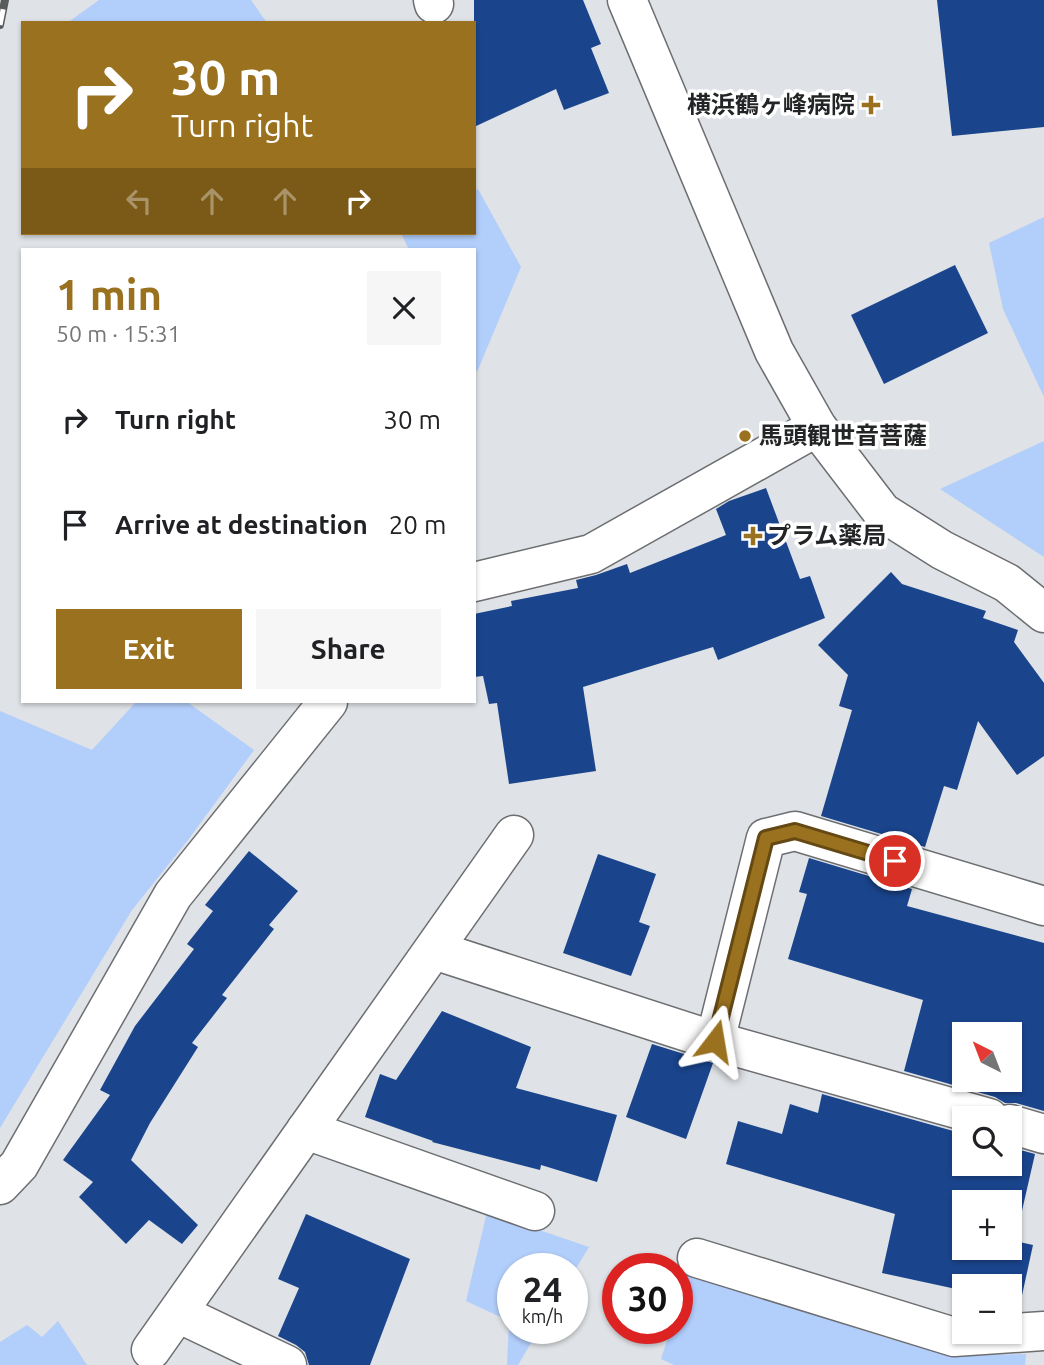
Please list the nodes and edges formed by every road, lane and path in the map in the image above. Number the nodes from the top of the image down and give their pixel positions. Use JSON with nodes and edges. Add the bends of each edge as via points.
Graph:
{"nodes":[{"id":1,"x":627,"y":0,"type":"edge"},
{"id":2,"x":817,"y":427,"type":"junction"},
{"id":3,"x":476,"y":582,"type":"edge"},
{"id":4,"x":1044,"y":613,"type":"edge"},
{"id":5,"x":327,"y":703,"type":"edge"},
{"id":6,"x":514,"y":835,"type":"dead end"},
{"id":7,"x":1044,"y":906,"type":"edge"},
{"id":8,"x":434,"y":950,"type":"junction"},
{"id":9,"x":715,"y":1041,"type":"junction"},
{"id":10,"x":952,"y":1108,"type":"edge"},
{"id":11,"x":1022,"y":1128,"type":"edge"},
{"id":12,"x":306,"y":1130,"type":"junction"},
{"id":13,"x":1044,"y":1134,"type":"edge"},
{"id":14,"x":0,"y":1185,"type":"edge"},
{"id":15,"x":535,"y":1211,"type":"dead end"},
{"id":16,"x":697,"y":1258,"type":"dead end"},
{"id":17,"x":178,"y":1313,"type":"junction"},
{"id":18,"x":1044,"y":1331,"type":"edge"},
{"id":19,"x":152,"y":1350,"type":"dead end"},
{"id":20,"x":287,"y":1365,"type":"edge"}],
"edges":[{"from":1,"to":2,"type":"street","via":[[774,351]]},
{"from":2,"to":3,"type":"street","via":[[591,554]]},
{"from":2,"to":4,"type":"street","via":[[882,512],[1007,583]]},
{"from":5,"to":14,"type":"street","via":[[173,895],[19,1165]]},
{"from":6,"to":8,"type":"street"},
{"from":7,"to":9,"type":"street","via":[[795,831],[766,838]]},
{"from":8,"to":9,"type":"street"},
{"from":8,"to":12,"type":"street"},
{"from":9,"to":10,"type":"street"},
{"from":11,"to":13,"type":"street"},
{"from":12,"to":15,"type":"street"},
{"from":12,"to":17,"type":"street"},
{"from":16,"to":18,"type":"street","via":[[954,1337]]},
{"from":17,"to":19,"type":"street"},
{"from":17,"to":20,"type":"street"}]}
